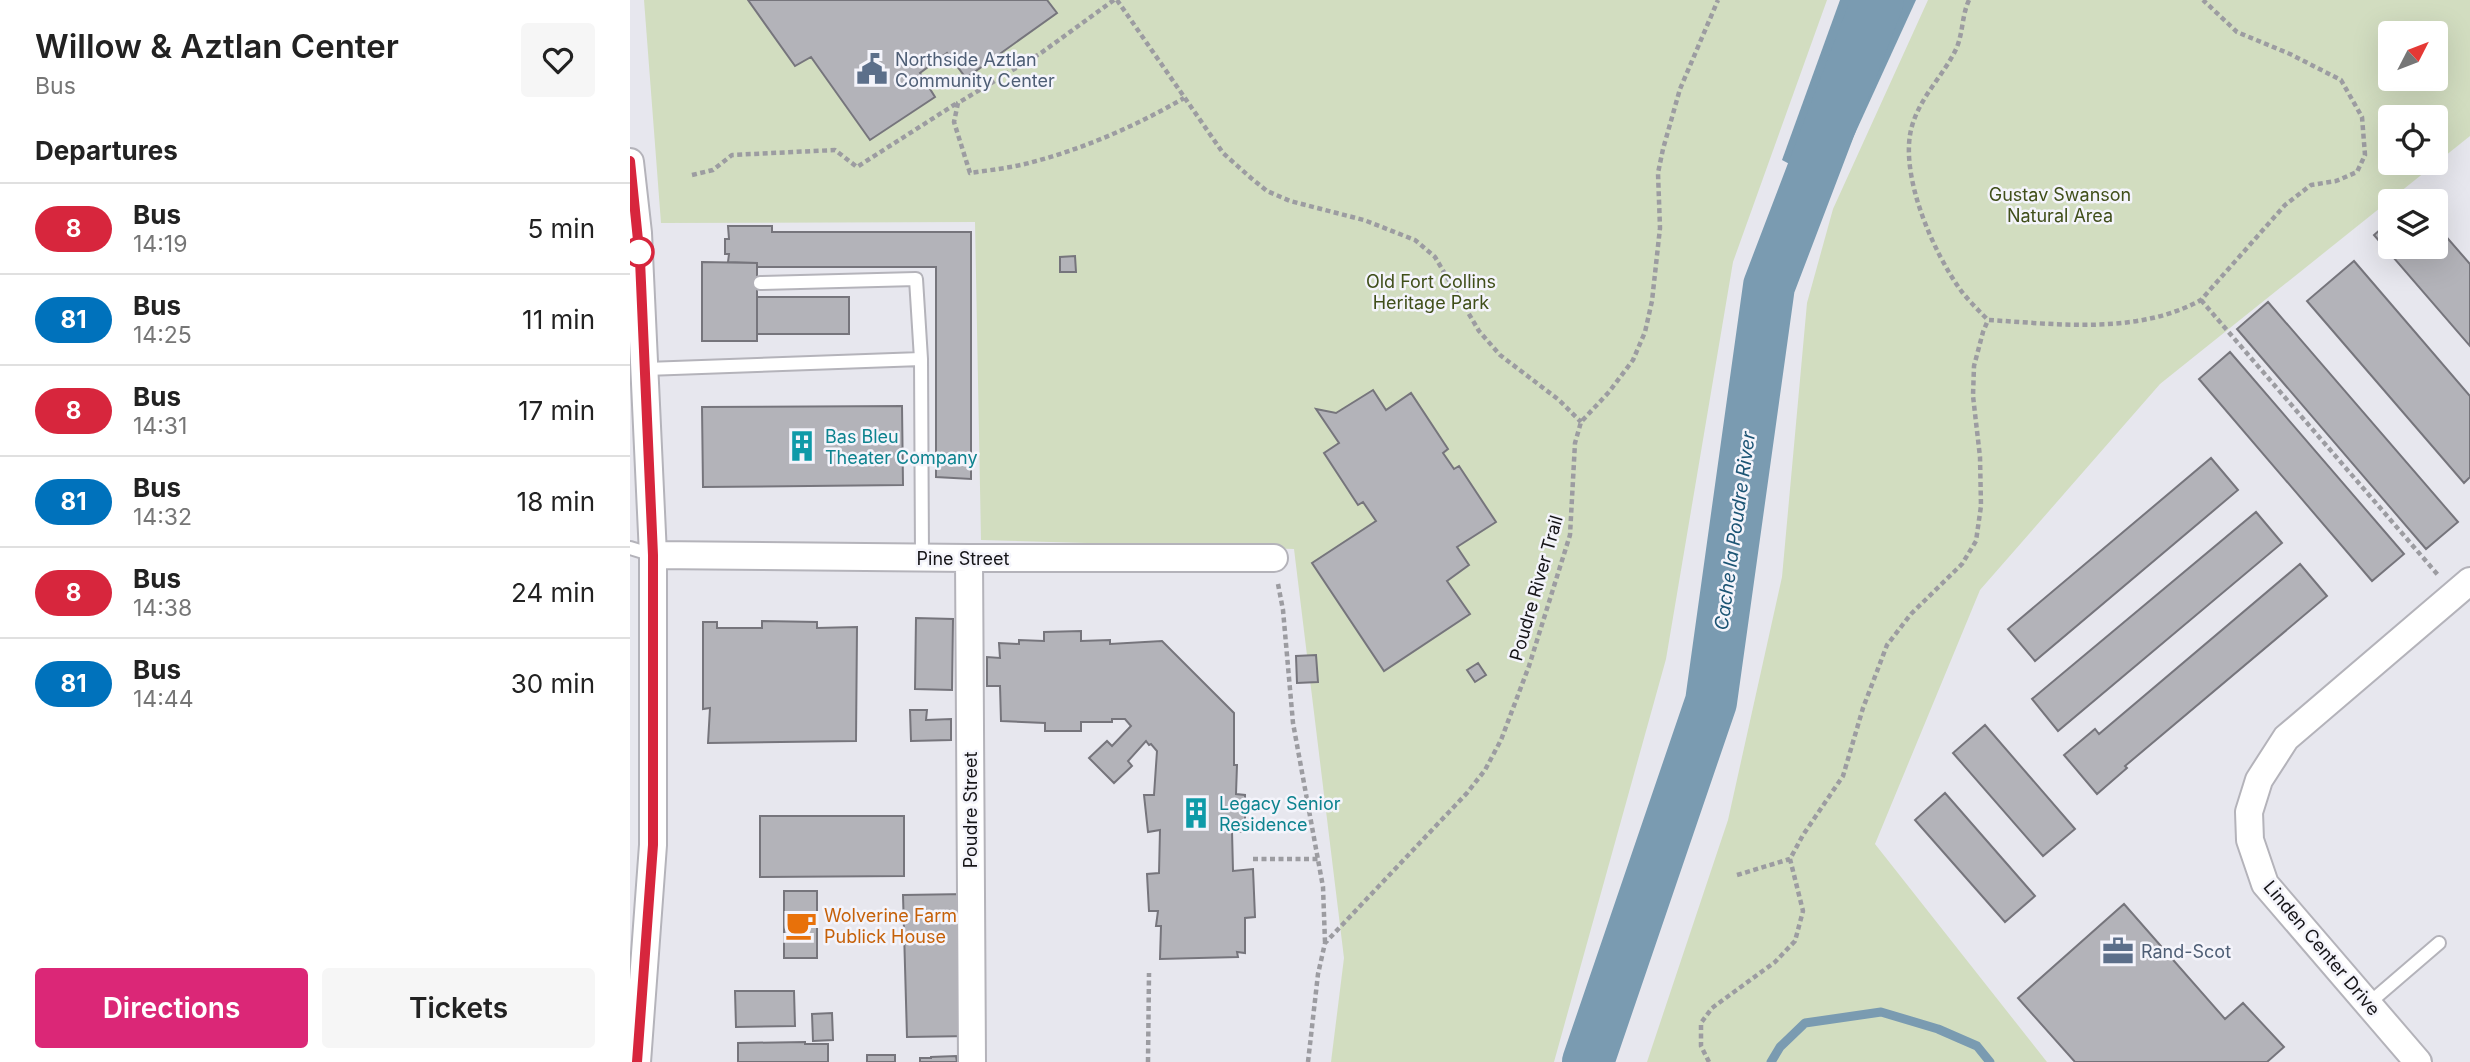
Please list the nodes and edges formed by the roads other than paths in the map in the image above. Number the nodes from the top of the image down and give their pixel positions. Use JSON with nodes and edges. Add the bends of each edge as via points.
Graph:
{"nodes":[{"id":1,"x":630,"y":162,"type":"edge"},
{"id":2,"x":634,"y":229,"type":"edge"},
{"id":3,"x":760,"y":283,"type":"dead end"},
{"id":4,"x":920,"y":359,"type":"junction"},
{"id":5,"x":646,"y":369,"type":"junction"},
{"id":6,"x":641,"y":551,"type":"edge"},
{"id":7,"x":922,"y":558,"type":"junction"},
{"id":8,"x":969,"y":558,"type":"junction"},
{"id":9,"x":1274,"y":558,"type":"road end"},
{"id":10,"x":2462,"y":588,"type":"edge"},
{"id":11,"x":2439,"y":943,"type":"dead end"},
{"id":12,"x":636,"y":991,"type":"edge"},
{"id":13,"x":2368,"y":1004,"type":"junction"},
{"id":14,"x":637,"y":1062,"type":"edge"},
{"id":15,"x":972,"y":1062,"type":"edge"},
{"id":16,"x":2418,"y":1062,"type":"edge"}],
"edges":[{"from":1,"to":2,"type":"street"},
{"from":2,"to":5,"type":"street"},
{"from":3,"to":4,"type":"lane","via":[[916,279]]},
{"from":4,"to":5,"type":"lane"},
{"from":4,"to":7,"type":"lane"},
{"from":5,"to":6,"type":"street"},
{"from":6,"to":7,"type":"street","name":"Pine Street"},
{"from":6,"to":12,"type":"street","via":[[653,845]]},
{"from":7,"to":8,"type":"street","name":"Pine Street"},
{"from":8,"to":9,"type":"street","name":"Pine Street"},
{"from":8,"to":15,"type":"street","name":"Poudre Street"},
{"from":10,"to":13,"type":"street","name":"Linden Center Drive","via":[[2286,738],[2259,780],[2249,812],[2250,840],[2265,884]]},
{"from":11,"to":13,"type":"lane"},
{"from":12,"to":14,"type":"street"},
{"from":13,"to":16,"type":"street","name":"Linden Center Drive"}]}
